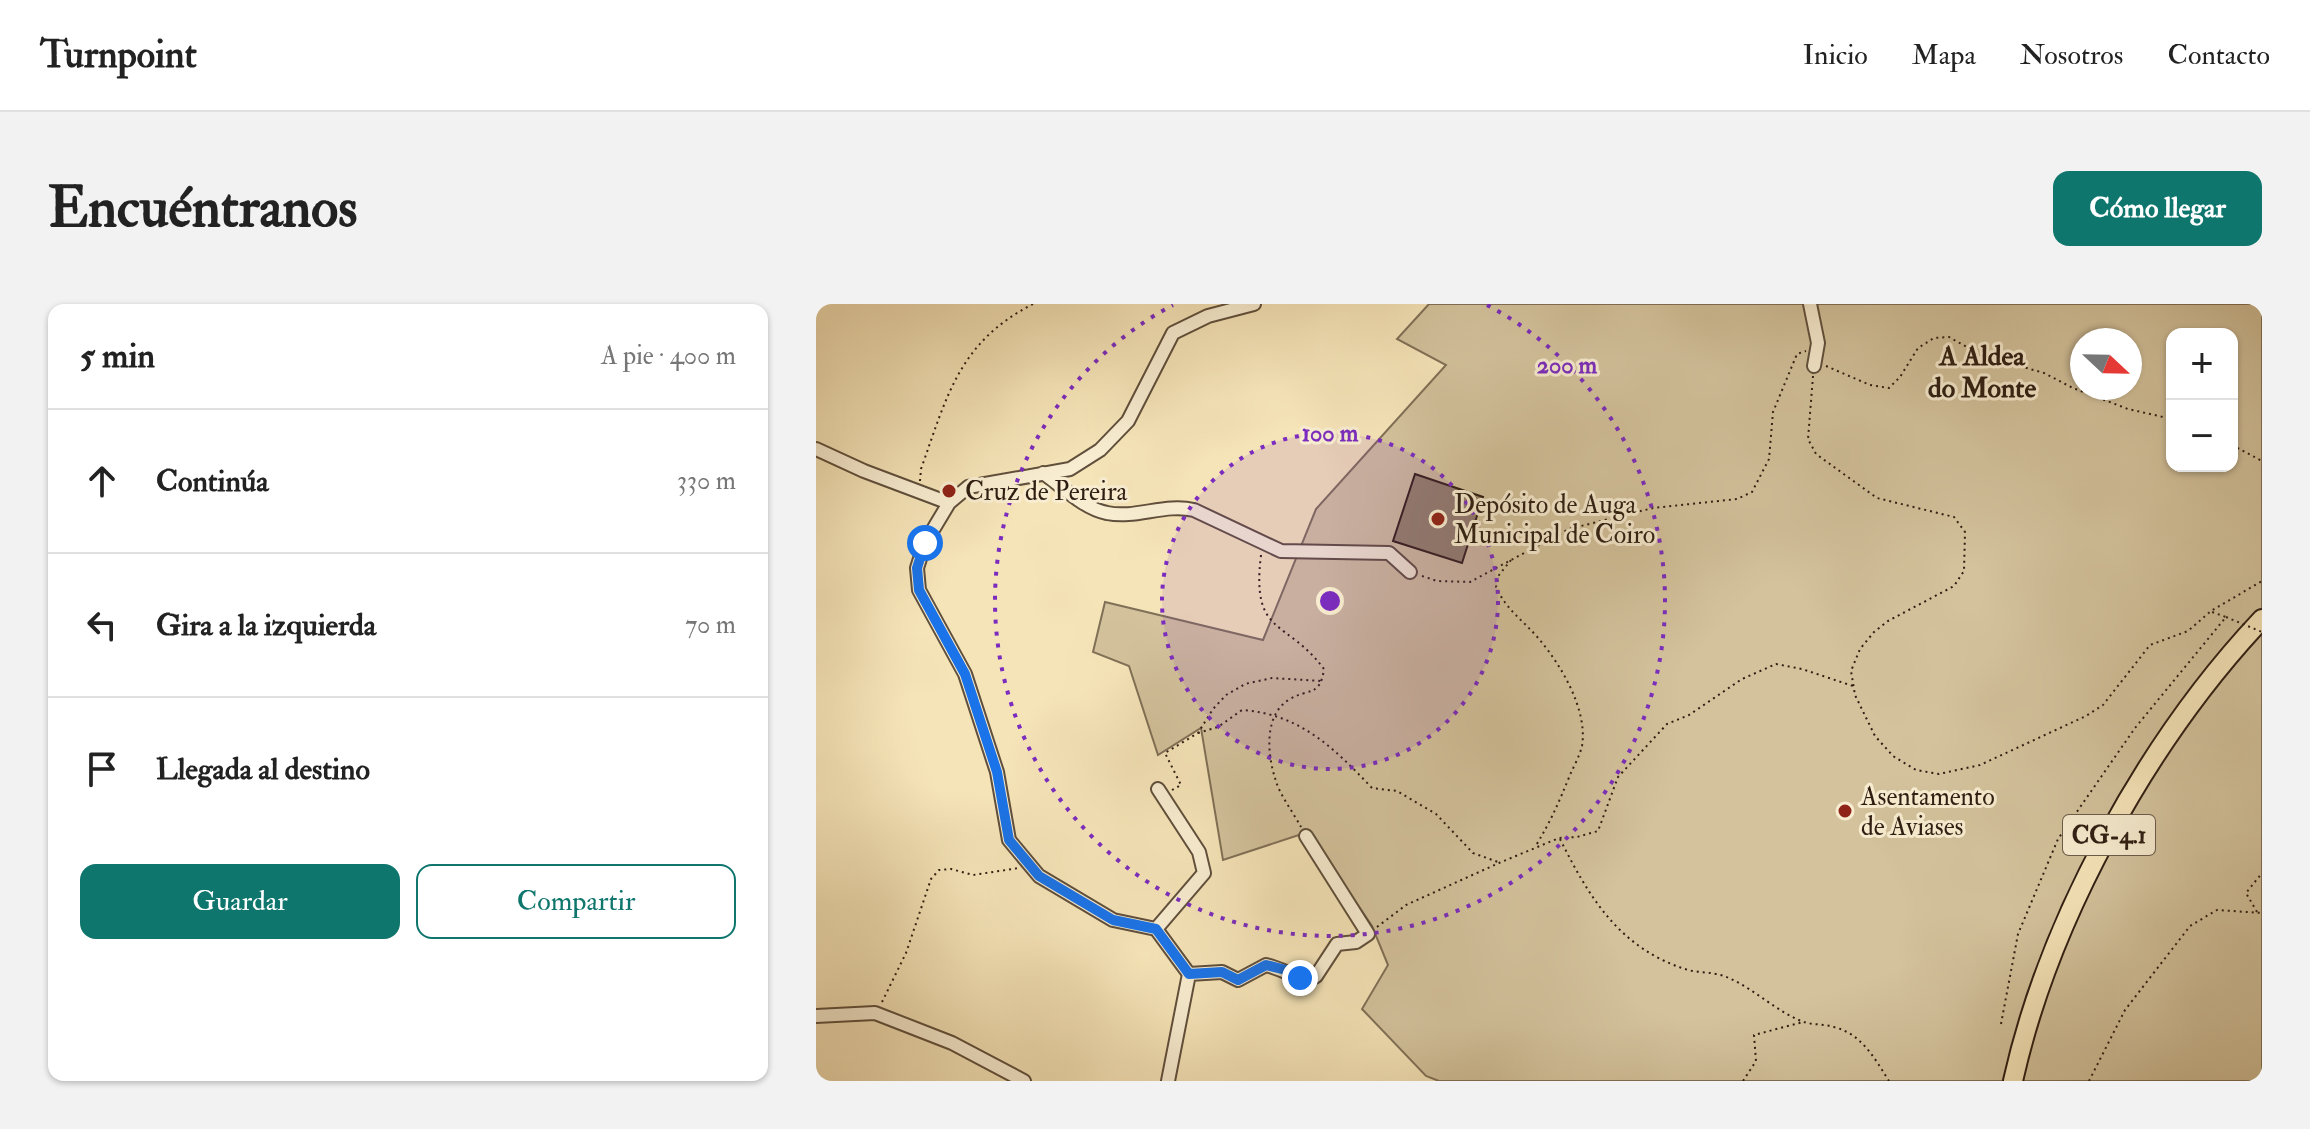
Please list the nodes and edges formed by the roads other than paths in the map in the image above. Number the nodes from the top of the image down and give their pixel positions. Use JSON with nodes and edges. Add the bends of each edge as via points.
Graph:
{"nodes":[{"id":1,"x":1254,"y":304,"type":"edge"},
{"id":2,"x":1810,"y":304,"type":"edge"},
{"id":3,"x":1814,"y":366,"type":"road end"},
{"id":4,"x":816,"y":449,"type":"edge"},
{"id":5,"x":1043,"y":473,"type":"junction"},
{"id":6,"x":949,"y":503,"type":"junction"},
{"id":7,"x":1410,"y":572,"type":"road end"},
{"id":8,"x":2262,"y":619,"type":"edge"},
{"id":9,"x":1160,"y":792,"type":"road end"},
{"id":10,"x":1306,"y":836,"type":"road end"},
{"id":11,"x":1156,"y":929,"type":"junction"},
{"id":12,"x":1189,"y":974,"type":"junction"},
{"id":13,"x":816,"y":1016,"type":"edge"},
{"id":14,"x":1024,"y":1081,"type":"edge"},
{"id":15,"x":1168,"y":1081,"type":"edge"},
{"id":16,"x":2013,"y":1081,"type":"edge"}],
"edges":[{"from":1,"to":5,"type":"street","via":[[1208,316],[1173,333],[1128,421],[1100,450],[1070,469]]},
{"from":2,"to":3,"type":"street","via":[[1817,348]]},
{"from":4,"to":6,"type":"street"},
{"from":5,"to":6,"type":"street","via":[[968,487]]},
{"from":5,"to":7,"type":"street","via":[[1107,513],[1181,507],[1281,551],[1389,553]]},
{"from":6,"to":11,"type":"street","via":[[925,543],[917,568],[919,590],[965,674],[997,772],[1009,840],[1039,876],[1113,920]]},
{"from":8,"to":16,"type":"highway","number":"CG-4.1","via":[[2230,653],[2156,755],[2097,855],[2049,963]]},
{"from":9,"to":11,"type":"street","via":[[1199,852],[1204,873]]},
{"from":10,"to":12,"type":"street","via":[[1368,934],[1337,944],[1309,980],[1266,965],[1238,980],[1222,972]]},
{"from":11,"to":12,"type":"street"},
{"from":12,"to":15,"type":"street"},
{"from":13,"to":14,"type":"street","via":[[875,1013],[952,1043]]}]}
